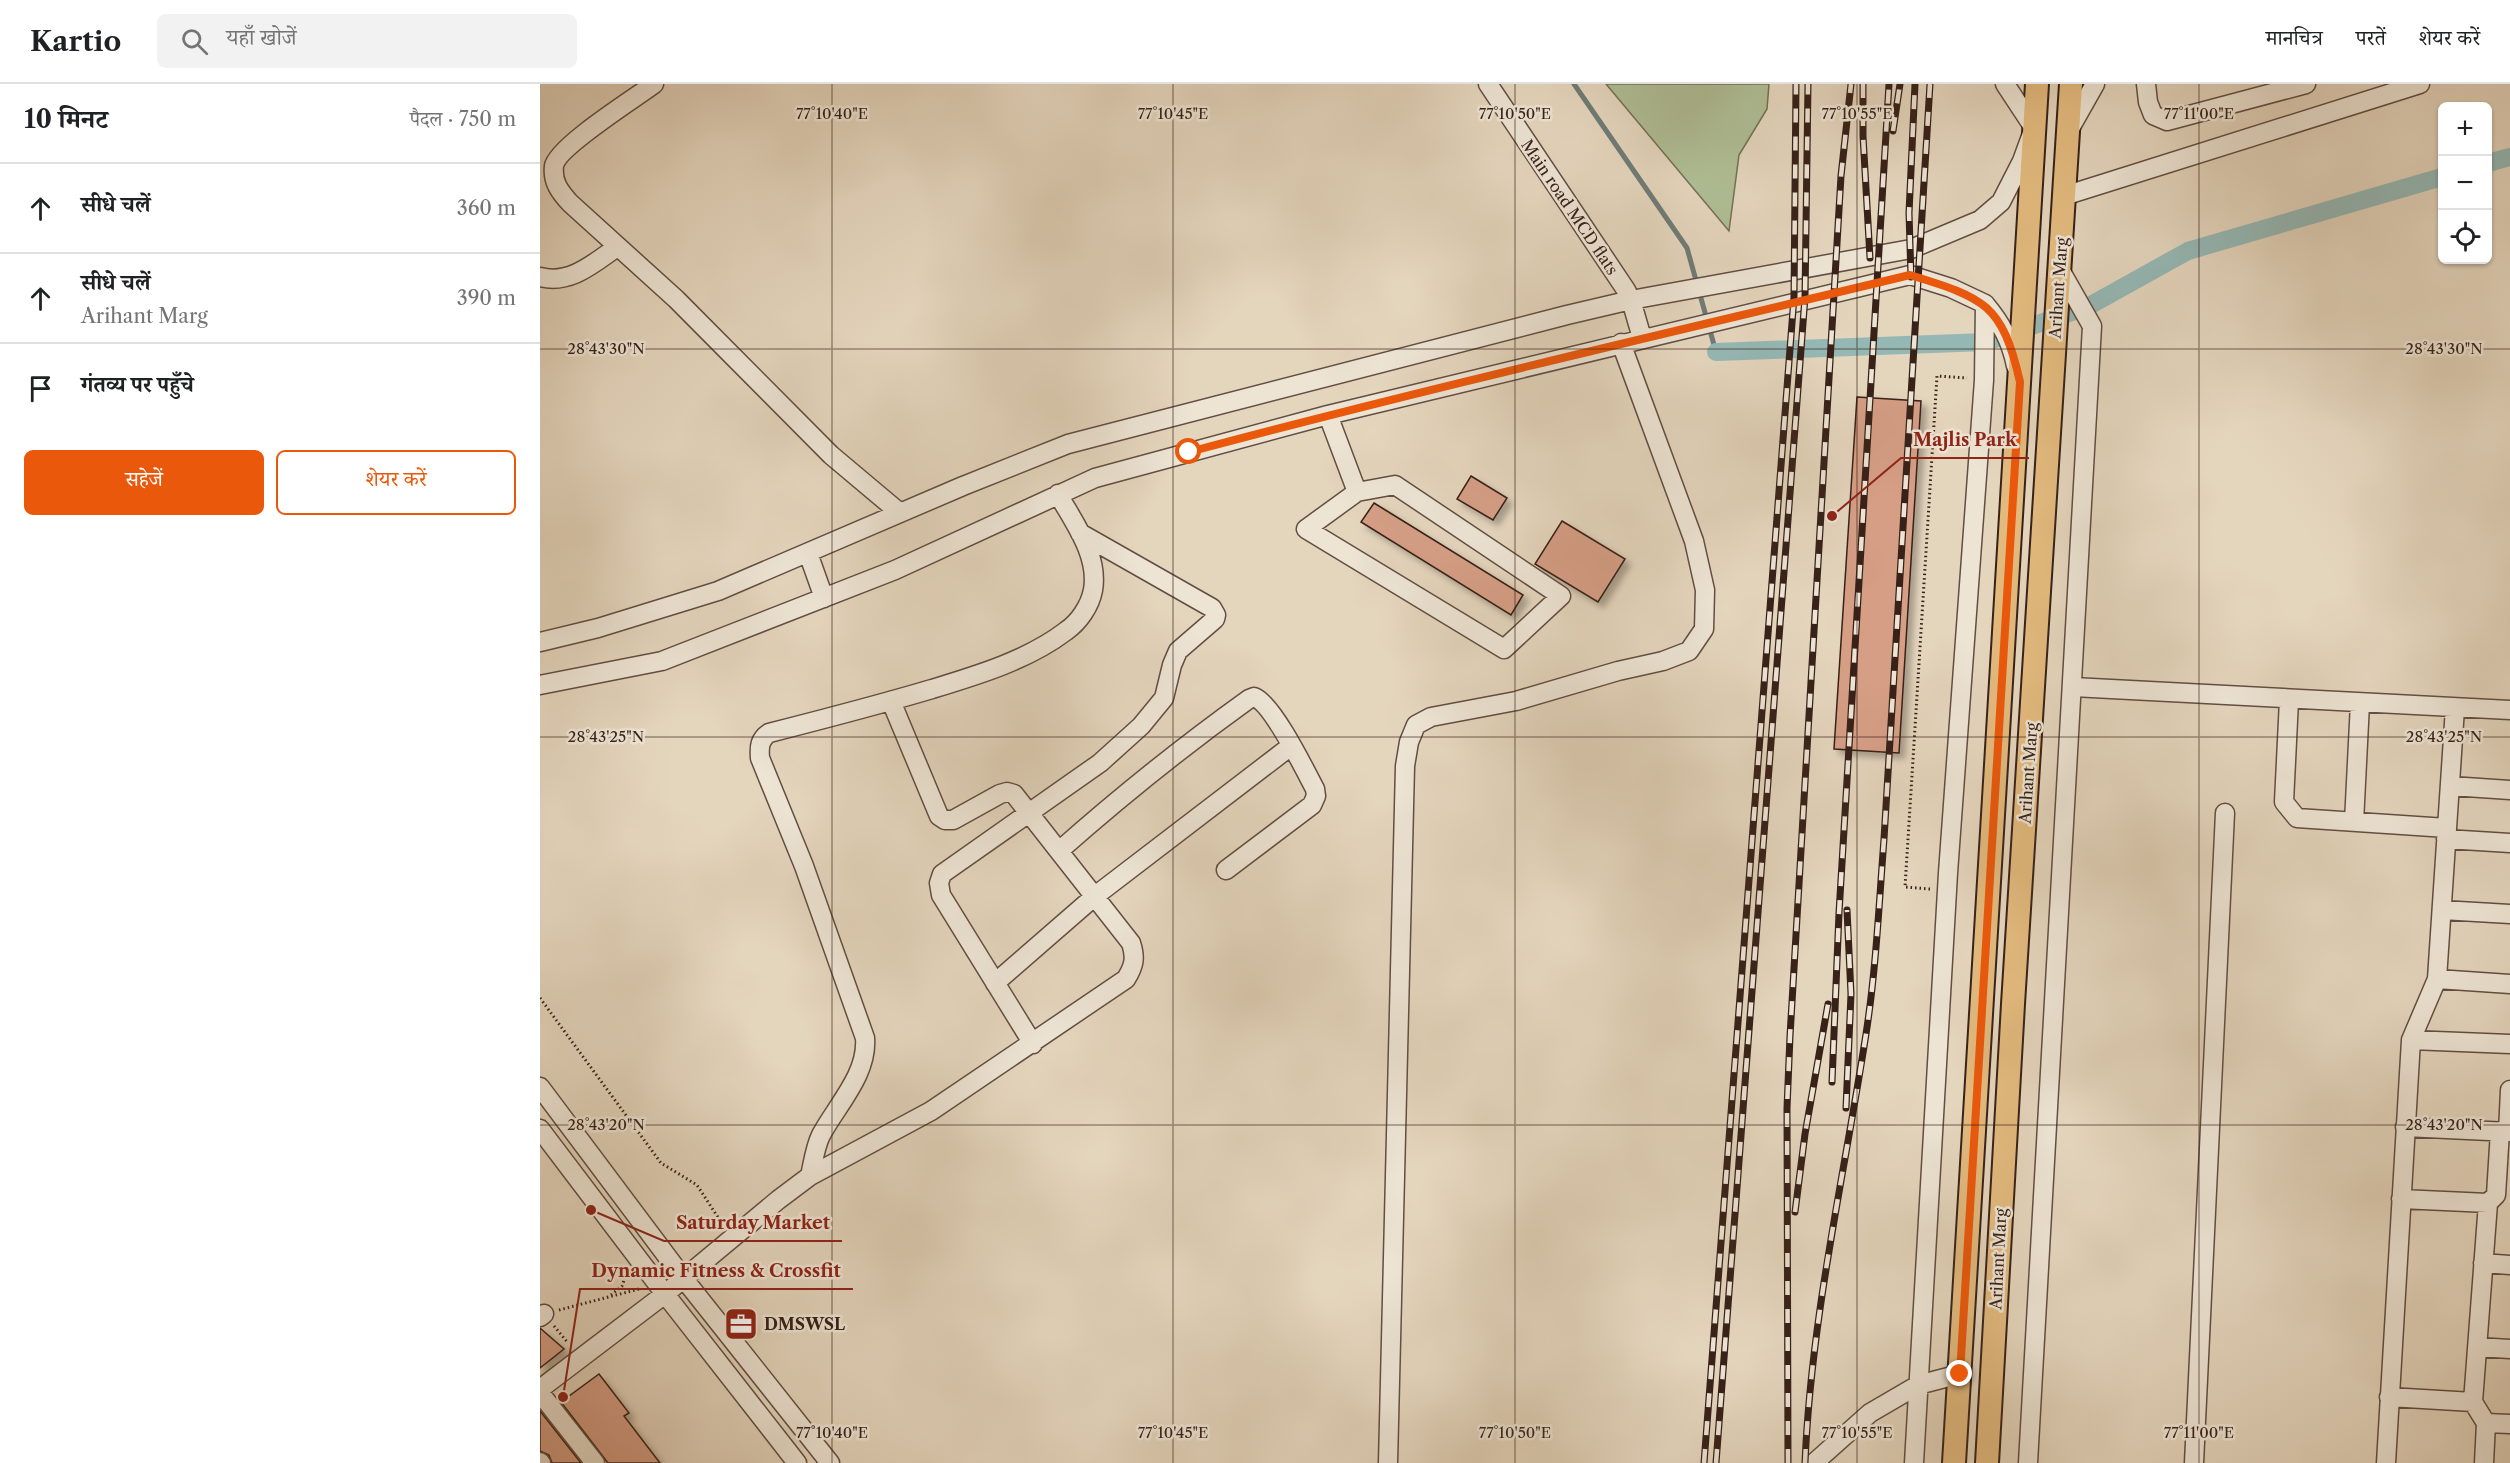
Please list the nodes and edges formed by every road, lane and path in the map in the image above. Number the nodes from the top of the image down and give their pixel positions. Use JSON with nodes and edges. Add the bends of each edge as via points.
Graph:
{"nodes":[{"id":1,"x":654,"y":84,"type":"edge"},
{"id":2,"x":1488,"y":84,"type":"edge"},
{"id":3,"x":2005,"y":84,"type":"edge"},
{"id":4,"x":2037,"y":84,"type":"edge"},
{"id":5,"x":2071,"y":84,"type":"edge"},
{"id":6,"x":2095,"y":84,"type":"edge"},
{"id":7,"x":2146,"y":84,"type":"edge"},
{"id":8,"x":2306,"y":84,"type":"edge"},
{"id":9,"x":2420,"y":84,"type":"edge"},
{"id":10,"x":2034,"y":128,"type":"junction"},
{"id":11,"x":2068,"y":131,"type":"junction"},
{"id":12,"x":2064,"y":196,"type":"junction"},
{"id":13,"x":617,"y":247,"type":"junction"},
{"id":14,"x":2061,"y":274,"type":"junction"},
{"id":15,"x":540,"y":277,"type":"edge"},
{"id":16,"x":1631,"y":300,"type":"junction"},
{"id":17,"x":1985,"y":313,"type":"junction"},
{"id":18,"x":1642,"y":338,"type":"junction"},
{"id":19,"x":1621,"y":343,"type":"junction"},
{"id":20,"x":2021,"y":371,"type":"junction"},
{"id":21,"x":1984,"y":380,"type":"junction"},
{"id":22,"x":1328,"y":415,"type":"junction"},
{"id":23,"x":1357,"y":492,"type":"junction"},
{"id":24,"x":1058,"y":494,"type":"junction"},
{"id":25,"x":900,"y":513,"type":"junction"},
{"id":26,"x":1080,"y":533,"type":"junction"},
{"id":27,"x":808,"y":553,"type":"junction"},
{"id":28,"x":824,"y":598,"type":"junction"},
{"id":29,"x":540,"y":642,"type":"edge"},
{"id":30,"x":540,"y":685,"type":"edge"},
{"id":31,"x":2073,"y":687,"type":"junction"},
{"id":32,"x":2289,"y":700,"type":"junction"},
{"id":33,"x":891,"y":701,"type":"junction"},
{"id":34,"x":2360,"y":703,"type":"junction"},
{"id":35,"x":2455,"y":708,"type":"junction"},
{"id":36,"x":2510,"y":711,"type":"edge"},
{"id":37,"x":1291,"y":746,"type":"junction"},
{"id":38,"x":2451,"y":786,"type":"junction"},
{"id":39,"x":2510,"y":790,"type":"edge"},
{"id":40,"x":1029,"y":813,"type":"junction"},
{"id":41,"x":2225,"y":813,"type":"dead end"},
{"id":42,"x":2354,"y":822,"type":"junction"},
{"id":43,"x":2446,"y":833,"type":"junction"},
{"id":44,"x":2510,"y":843,"type":"edge"},
{"id":45,"x":1059,"y":850,"type":"junction"},
{"id":46,"x":1226,"y":870,"type":"dead end"},
{"id":47,"x":1947,"y":890,"type":"junction"},
{"id":48,"x":1095,"y":896,"type":"junction"},
{"id":49,"x":2442,"y":910,"type":"junction"},
{"id":50,"x":2510,"y":914,"type":"edge"},
{"id":51,"x":1985,"y":956,"type":"junction"},
{"id":52,"x":2016,"y":957,"type":"junction"},
{"id":53,"x":2437,"y":979,"type":"junction"},
{"id":54,"x":995,"y":983,"type":"junction"},
{"id":55,"x":2510,"y":984,"type":"edge"},
{"id":56,"x":540,"y":998,"type":"edge"},
{"id":57,"x":2411,"y":1040,"type":"junction"},
{"id":58,"x":1033,"y":1044,"type":"junction"},
{"id":59,"x":2510,"y":1044,"type":"edge"},
{"id":60,"x":540,"y":1087,"type":"edge"},
{"id":61,"x":2510,"y":1090,"type":"edge"},
{"id":62,"x":2404,"y":1127,"type":"junction"},
{"id":63,"x":540,"y":1129,"type":"edge"},
{"id":64,"x":2506,"y":1132,"type":"edge"},
{"id":65,"x":810,"y":1176,"type":"junction"},
{"id":66,"x":2401,"y":1199,"type":"junction"},
{"id":67,"x":2488,"y":1203,"type":"junction"},
{"id":68,"x":732,"y":1239,"type":"junction"},
{"id":69,"x":2483,"y":1263,"type":"junction"},
{"id":70,"x":2510,"y":1265,"type":"edge"},
{"id":71,"x":630,"y":1269,"type":"dead end"},
{"id":72,"x":684,"y":1279,"type":"junction"},
{"id":73,"x":639,"y":1289,"type":"dead end"},
{"id":74,"x":665,"y":1294,"type":"junction"},
{"id":75,"x":599,"y":1300,"type":"junction"},
{"id":76,"x":542,"y":1316,"type":"edge"},
{"id":77,"x":2478,"y":1347,"type":"junction"},
{"id":78,"x":2510,"y":1349,"type":"edge"},
{"id":79,"x":1960,"y":1374,"type":"junction"},
{"id":80,"x":1918,"y":1385,"type":"junction"},
{"id":81,"x":540,"y":1391,"type":"edge"},
{"id":82,"x":2389,"y":1397,"type":"junction"},
{"id":83,"x":2473,"y":1402,"type":"junction"},
{"id":84,"x":2486,"y":1423,"type":"junction"},
{"id":85,"x":2510,"y":1424,"type":"edge"},
{"id":86,"x":595,"y":1463,"type":"edge"},
{"id":87,"x":797,"y":1463,"type":"edge"},
{"id":88,"x":830,"y":1463,"type":"edge"},
{"id":89,"x":1388,"y":1463,"type":"edge"},
{"id":90,"x":1814,"y":1463,"type":"edge"},
{"id":91,"x":1914,"y":1463,"type":"edge"},
{"id":92,"x":1954,"y":1463,"type":"edge"},
{"id":93,"x":1987,"y":1463,"type":"edge"},
{"id":94,"x":2028,"y":1463,"type":"edge"},
{"id":95,"x":2194,"y":1463,"type":"edge"},
{"id":96,"x":2386,"y":1463,"type":"edge"},
{"id":97,"x":2484,"y":1463,"type":"edge"}],
"edges":[{"from":1,"to":13,"type":"street","via":[[566,147],[554,165],[555,187]]},
{"from":2,"to":16,"type":"street","name":"Main road MCD flats"},
{"from":3,"to":10,"type":"street"},
{"from":4,"to":10,"type":"main road","name":"Arihant Marg"},
{"from":5,"to":11,"type":"main road","name":"Arihant Marg"},
{"from":6,"to":11,"type":"street"},
{"from":7,"to":8,"type":"street","via":[[2153,115],[2167,121]]},
{"from":9,"to":12,"type":"street"},
{"from":10,"to":16,"type":"street","via":[[2001,202],[1980,220],[1911,249]]},
{"from":10,"to":20,"type":"main road","name":"Arihant Marg"},
{"from":11,"to":12,"type":"main road","name":"Arihant Marg"},
{"from":12,"to":14,"type":"main road","name":"Arihant Marg"},
{"from":13,"to":15,"type":"street","via":[[570,277]]},
{"from":13,"to":25,"type":"street","via":[[676,298],[831,455]]},
{"from":14,"to":31,"type":"street","via":[[2092,326]]},
{"from":14,"to":52,"type":"main road","name":"Arihant Marg"},
{"from":16,"to":18,"type":"street","name":"Main road MCD flats"},
{"from":16,"to":25,"type":"street","via":[[1068,444]]},
{"from":17,"to":18,"type":"street","via":[[1951,288],[1910,275]]},
{"from":17,"to":20,"type":"street","via":[[2002,324]]},
{"from":17,"to":21,"type":"street"},
{"from":18,"to":19,"type":"street"},
{"from":19,"to":22,"type":"street"},
{"from":19,"to":89,"type":"street","via":[[1694,541],[1705,590],[1704,629],[1689,651],[1663,661],[1516,701],[1431,717],[1416,725],[1409,742],[1405,766]]},
{"from":20,"to":51,"type":"main road","name":"Arihant Marg"},
{"from":21,"to":47,"type":"street"},
{"from":21,"to":47,"type":"path","via":[[1937,376],[1905,886]]},
{"from":22,"to":23,"type":"street"},
{"from":22,"to":24,"type":"street","via":[[1095,478]]},
{"from":23,"to":23,"type":"street","via":[[1395,485],[1561,596],[1504,649],[1306,529]]},
{"from":24,"to":26,"type":"street"},
{"from":24,"to":28,"type":"street","via":[[895,570]]},
{"from":25,"to":27,"type":"street"},
{"from":26,"to":33,"type":"street","via":[[1093,560],[1093,592],[1086,610],[1067,631],[1022,657]]},
{"from":26,"to":40,"type":"street","via":[[1212,608],[1216,615],[1178,651],[1164,698],[1141,726],[1100,763]]},
{"from":27,"to":28,"type":"street"},
{"from":27,"to":29,"type":"street","via":[[718,591]]},
{"from":28,"to":30,"type":"street","via":[[662,661]]},
{"from":31,"to":32,"type":"street"},
{"from":31,"to":94,"type":"street"},
{"from":32,"to":34,"type":"street"},
{"from":32,"to":42,"type":"street","via":[[2284,802],[2297,818]]},
{"from":33,"to":40,"type":"street","via":[[939,816],[953,820],[1007,792],[1014,794]]},
{"from":33,"to":65,"type":"street","via":[[769,733],[759,746],[760,758],[800,856],[865,1038],[866,1054],[860,1070],[820,1138]]},
{"from":34,"to":35,"type":"street"},
{"from":34,"to":42,"type":"street"},
{"from":35,"to":36,"type":"street"},
{"from":35,"to":38,"type":"street"},
{"from":37,"to":45,"type":"street","via":[[1264,702],[1254,697],[1248,699],[1143,778]]},
{"from":37,"to":46,"type":"street","via":[[1316,789],[1312,805]]},
{"from":37,"to":48,"type":"street"},
{"from":38,"to":39,"type":"street"},
{"from":38,"to":43,"type":"street"},
{"from":40,"to":45,"type":"street"},
{"from":40,"to":54,"type":"street","via":[[947,868],[939,884],[941,896]]},
{"from":41,"to":95,"type":"street"},
{"from":42,"to":43,"type":"street"},
{"from":43,"to":44,"type":"street"},
{"from":43,"to":49,"type":"street"},
{"from":45,"to":48,"type":"street"},
{"from":47,"to":80,"type":"street"},
{"from":48,"to":54,"type":"street"},
{"from":48,"to":58,"type":"street","via":[[1131,944],[1134,967],[1126,979]]},
{"from":49,"to":50,"type":"street"},
{"from":49,"to":53,"type":"street"},
{"from":51,"to":52,"type":"main road"},
{"from":51,"to":79,"type":"main road","name":"Arihant Marg"},
{"from":52,"to":93,"type":"main road","name":"Arihant Marg"},
{"from":53,"to":55,"type":"street"},
{"from":53,"to":57,"type":"street"},
{"from":54,"to":58,"type":"street"},
{"from":56,"to":68,"type":"path","via":[[661,1163],[697,1185]]},
{"from":57,"to":59,"type":"street"},
{"from":57,"to":62,"type":"street"},
{"from":58,"to":65,"type":"street","via":[[931,1111]]},
{"from":60,"to":72,"type":"street"},
{"from":61,"to":64,"type":"street"},
{"from":62,"to":64,"type":"street"},
{"from":62,"to":66,"type":"street"},
{"from":63,"to":74,"type":"street"},
{"from":64,"to":67,"type":"street","via":[[2496,1195]]},
{"from":65,"to":68,"type":"street"},
{"from":66,"to":67,"type":"street"},
{"from":66,"to":82,"type":"street"},
{"from":67,"to":69,"type":"street"},
{"from":68,"to":72,"type":"street"},
{"from":69,"to":70,"type":"street"},
{"from":69,"to":77,"type":"street"},
{"from":71,"to":75,"type":"path","via":[[618,1291]]},
{"from":72,"to":74,"type":"street"},
{"from":72,"to":88,"type":"street"},
{"from":73,"to":75,"type":"path"},
{"from":74,"to":81,"type":"street"},
{"from":74,"to":87,"type":"street"},
{"from":75,"to":76,"type":"path"},
{"from":77,"to":78,"type":"street"},
{"from":77,"to":83,"type":"street"},
{"from":79,"to":80,"type":"street"},
{"from":79,"to":92,"type":"main road","name":"Arihant Marg"},
{"from":80,"to":90,"type":"street","via":[[1870,1413]]},
{"from":80,"to":91,"type":"street"},
{"from":81,"to":86,"type":"street"},
{"from":82,"to":83,"type":"street"},
{"from":82,"to":96,"type":"street"},
{"from":83,"to":84,"type":"street"},
{"from":84,"to":85,"type":"street"},
{"from":84,"to":97,"type":"street"}]}
